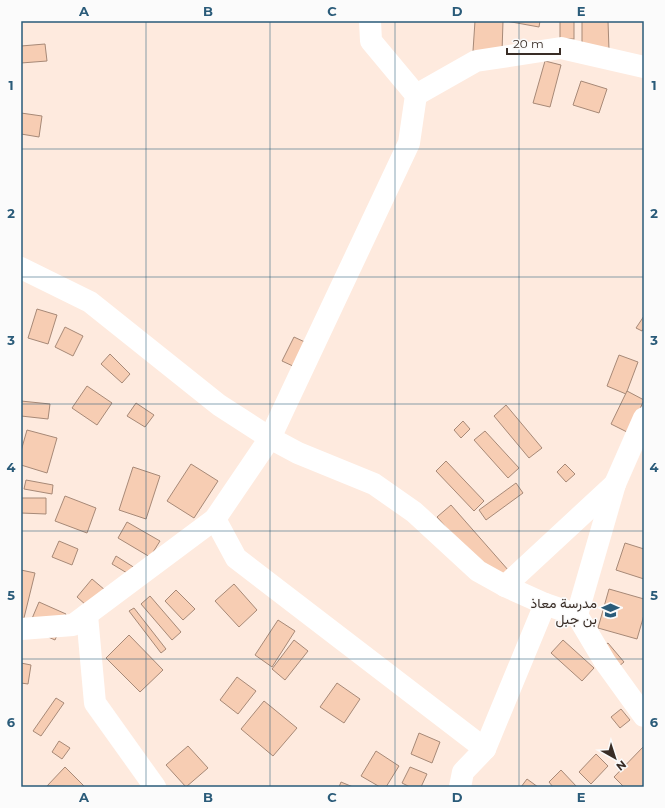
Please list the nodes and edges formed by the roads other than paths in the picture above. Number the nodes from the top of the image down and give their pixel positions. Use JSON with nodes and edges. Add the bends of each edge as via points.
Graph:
{"nodes":[{"id":1,"x":370,"y":21,"type":"edge"},
{"id":2,"x":644,"y":67,"type":"edge"},
{"id":3,"x":416,"y":95,"type":"junction"},
{"id":4,"x":21,"y":268,"type":"edge"},
{"id":5,"x":644,"y":419,"type":"edge"},
{"id":6,"x":270,"y":438,"type":"junction"},
{"id":7,"x":616,"y":484,"type":"junction"},
{"id":8,"x":215,"y":519,"type":"junction"},
{"id":9,"x":505,"y":586,"type":"junction"},
{"id":10,"x":545,"y":604,"type":"junction"},
{"id":11,"x":87,"y":615,"type":"junction"},
{"id":12,"x":577,"y":615,"type":"junction"},
{"id":13,"x":21,"y":629,"type":"edge"},
{"id":14,"x":644,"y":716,"type":"edge"},
{"id":15,"x":485,"y":749,"type":"junction"},
{"id":16,"x":155,"y":787,"type":"edge"},
{"id":17,"x":460,"y":787,"type":"edge"}],
"edges":[{"from":1,"to":3,"type":"street","via":[[371,41]]},
{"from":2,"to":3,"type":"street","via":[[561,48],[476,61]]},
{"from":3,"to":6,"type":"street","via":[[409,143]]},
{"from":4,"to":6,"type":"street","via":[[90,302],[219,405]]},
{"from":5,"to":7,"type":"street"},
{"from":6,"to":8,"type":"street"},
{"from":6,"to":9,"type":"street","via":[[298,453],[374,484],[414,512],[478,571]]},
{"from":7,"to":9,"type":"street"},
{"from":7,"to":12,"type":"street"},
{"from":8,"to":11,"type":"street"},
{"from":8,"to":15,"type":"street","via":[[236,558]]},
{"from":9,"to":10,"type":"street"},
{"from":10,"to":12,"type":"street"},
{"from":10,"to":15,"type":"street"},
{"from":11,"to":13,"type":"street","via":[[73,625]]},
{"from":11,"to":16,"type":"street","via":[[95,703]]},
{"from":12,"to":14,"type":"street","via":[[605,662]]},
{"from":15,"to":17,"type":"street","via":[[463,772]]}]}
